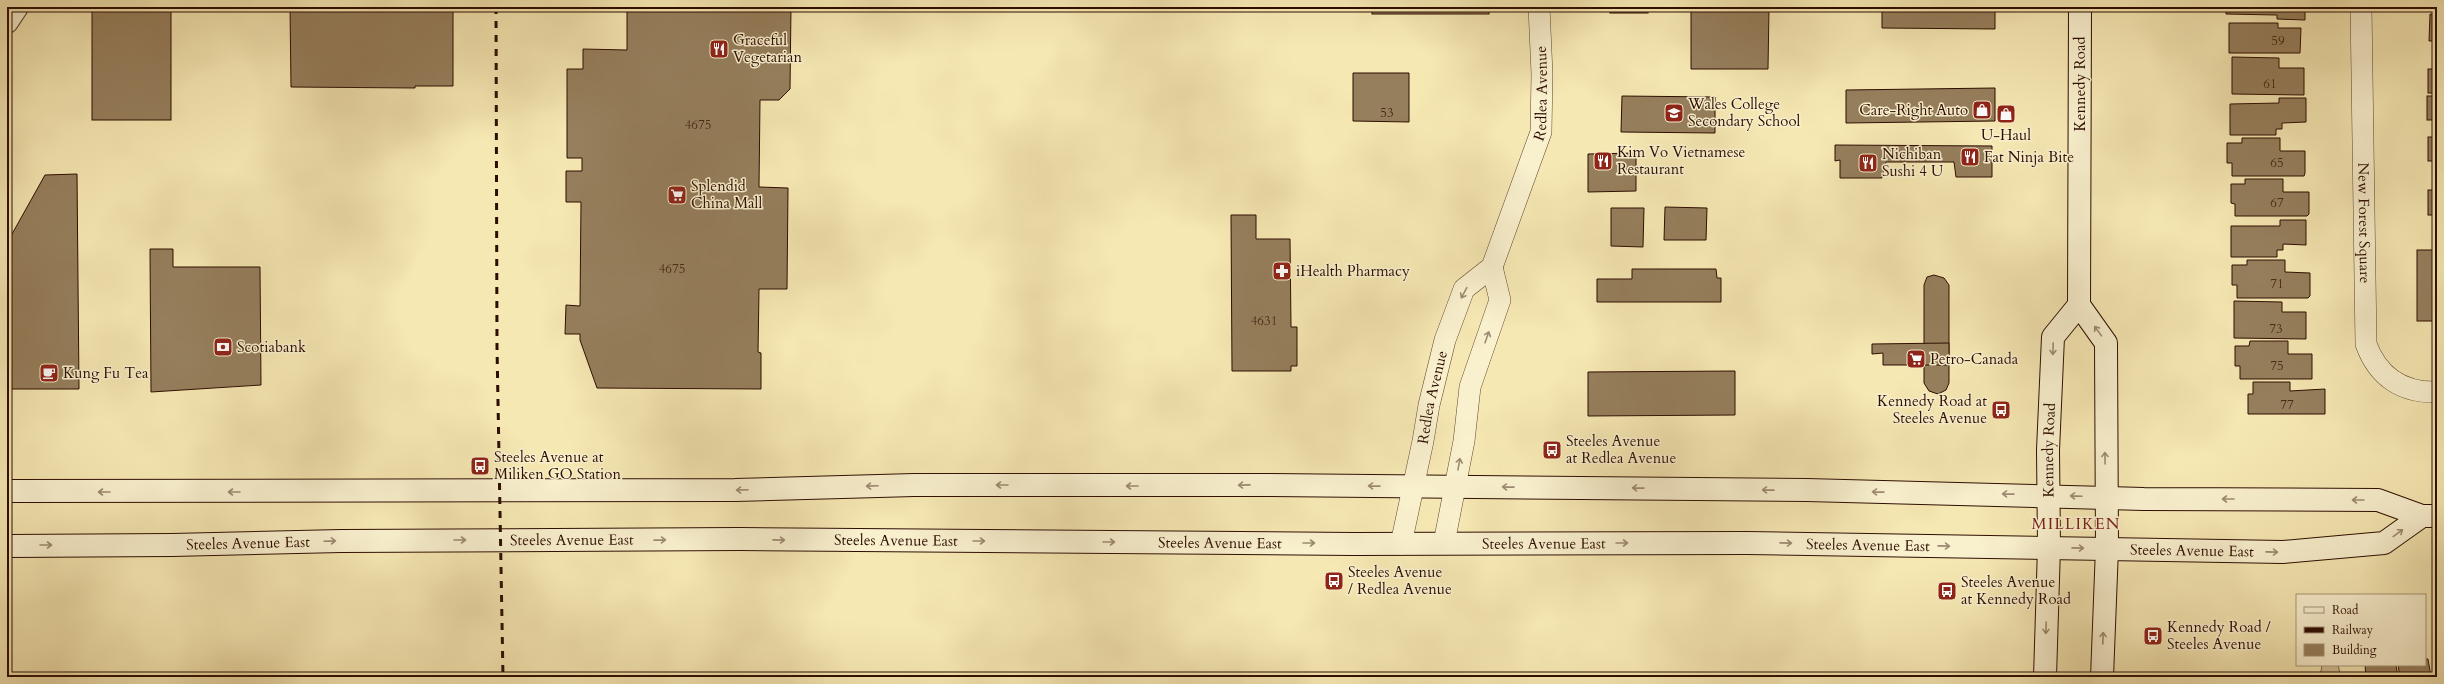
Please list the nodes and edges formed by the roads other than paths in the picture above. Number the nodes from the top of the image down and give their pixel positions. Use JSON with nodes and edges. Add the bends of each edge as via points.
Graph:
{"nodes":[{"id":1,"x":17,"y":7,"type":"edge"},
{"id":2,"x":1539,"y":7,"type":"edge"},
{"id":3,"x":2080,"y":7,"type":"edge"},
{"id":4,"x":2362,"y":7,"type":"edge"},
{"id":5,"x":7,"y":22,"type":"edge"},
{"id":6,"x":1492,"y":267,"type":"junction"},
{"id":7,"x":2079,"y":305,"type":"junction"},
{"id":8,"x":2437,"y":392,"type":"edge"},
{"id":9,"x":1413,"y":487,"type":"junction"},
{"id":10,"x":1455,"y":487,"type":"junction"},
{"id":11,"x":7,"y":491,"type":"edge"},
{"id":12,"x":2047,"y":495,"type":"junction"},
{"id":13,"x":2106,"y":497,"type":"junction"},
{"id":14,"x":2430,"y":516,"type":"edge"},
{"id":15,"x":1444,"y":543,"type":"junction"},
{"id":16,"x":1400,"y":544,"type":"junction"},
{"id":17,"x":7,"y":546,"type":"edge"},
{"id":18,"x":2049,"y":547,"type":"junction"},
{"id":19,"x":2107,"y":548,"type":"junction"},
{"id":20,"x":2045,"y":677,"type":"edge"},
{"id":21,"x":2102,"y":677,"type":"edge"}],
"edges":[{"from":1,"to":5,"type":"main road"},
{"from":2,"to":6,"type":"street","name":"Redlea Avenue","via":[[1541,132]]},
{"from":3,"to":7,"type":"main road","name":"Kennedy Road"},
{"from":4,"to":8,"type":"street","name":"New Forest Square","via":[[2366,344],[2376,366],[2394,383],[2421,392]]},
{"from":6,"to":9,"type":"street","name":"Redlea Avenue","one_way":true,"via":[[1464,289],[1445,340]]},
{"from":10,"to":6,"type":"street","one_way":true,"via":[[1470,387],[1500,300]]},
{"from":7,"to":12,"type":"main road","name":"Kennedy Road","one_way":true,"via":[[2053,337]]},
{"from":13,"to":7,"type":"main road","one_way":true,"via":[[2106,343]]},
{"from":9,"to":10,"type":"main road","name":"Steeles Avenue East"},
{"from":9,"to":11,"type":"main road","name":"Steeles Avenue East","one_way":true,"via":[[914,485],[735,490]]},
{"from":9,"to":16,"type":"street","name":"Redlea Avenue"},
{"from":12,"to":10,"type":"main road","name":"Steeles Avenue East","one_way":true},
{"from":10,"to":15,"type":"street"},
{"from":13,"to":12,"type":"main road","name":"Steeles Avenue East","one_way":true},
{"from":12,"to":18,"type":"main road","name":"Kennedy Road"},
{"from":14,"to":13,"type":"main road","name":"Steeles Avenue East","one_way":true,"via":[[2378,500]]},
{"from":13,"to":19,"type":"main road"},
{"from":19,"to":14,"type":"main road","name":"Steeles Avenue East","one_way":true,"via":[[2283,552],[2384,543]]},
{"from":15,"to":16,"type":"main road","name":"Steeles Avenue East"},
{"from":15,"to":18,"type":"main road","name":"Steeles Avenue East","one_way":true,"via":[[1747,543]]},
{"from":17,"to":16,"type":"main road","name":"Steeles Avenue East","one_way":true,"via":[[341,540],[740,539]]},
{"from":18,"to":19,"type":"main road","name":"Steeles Avenue East","one_way":true},
{"from":18,"to":20,"type":"main road","name":"Kennedy Road","one_way":true},
{"from":21,"to":19,"type":"main road","one_way":true}]}
